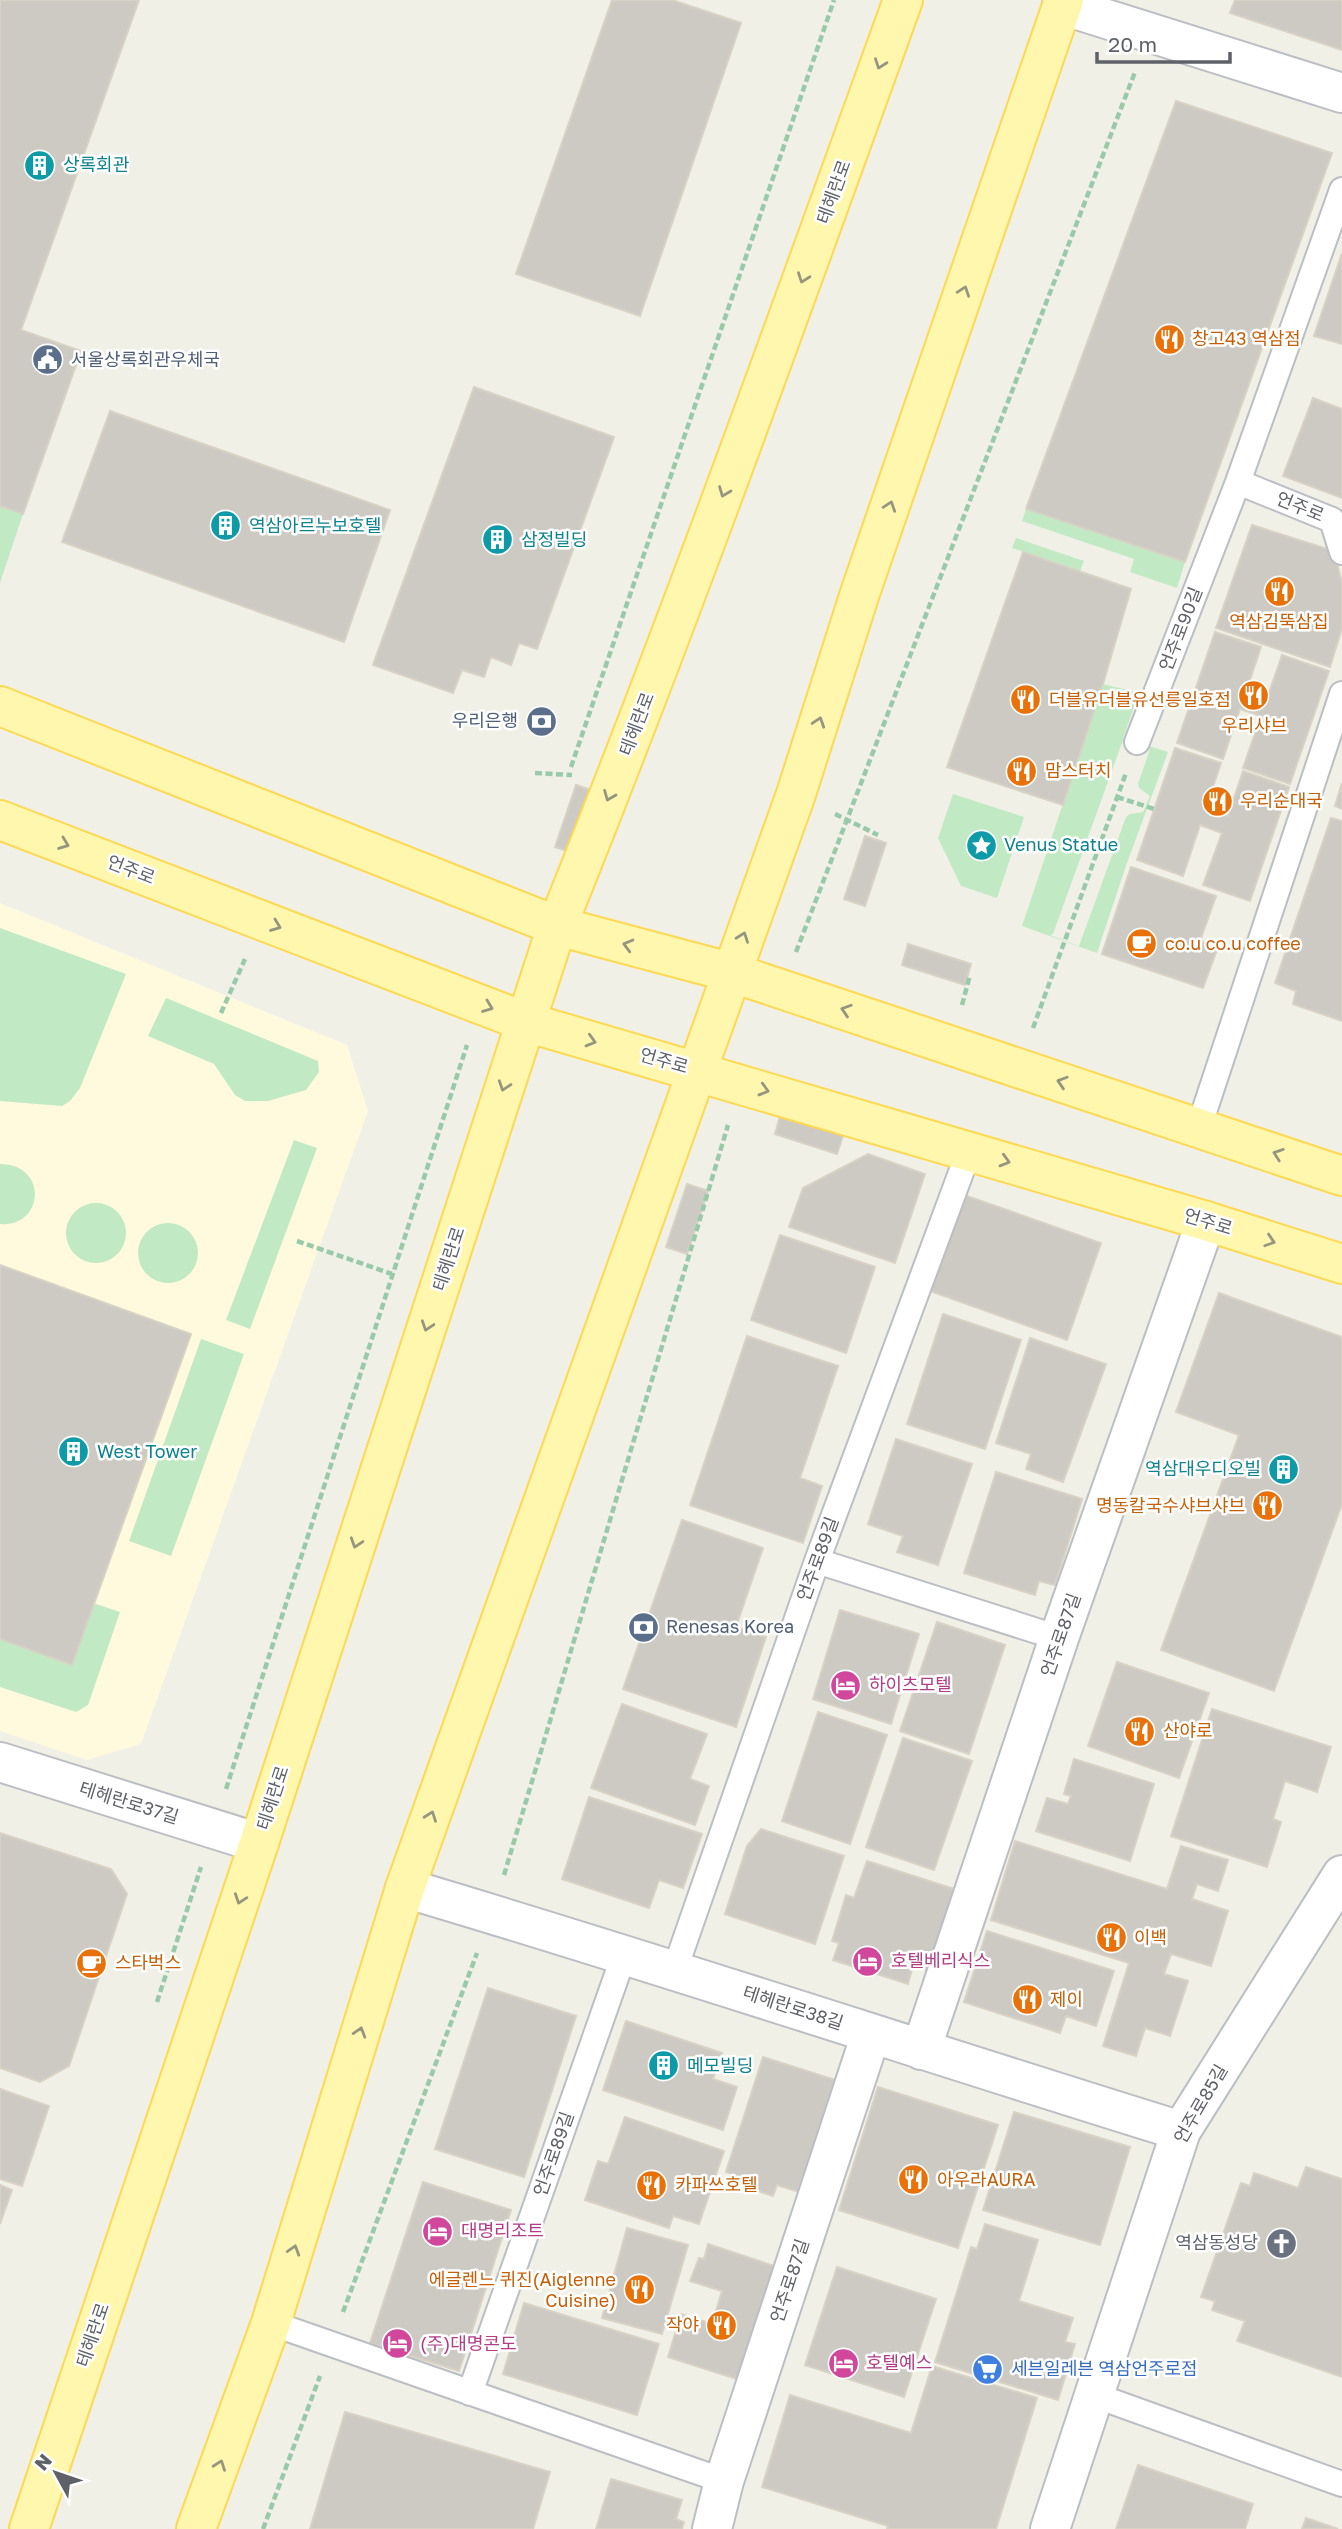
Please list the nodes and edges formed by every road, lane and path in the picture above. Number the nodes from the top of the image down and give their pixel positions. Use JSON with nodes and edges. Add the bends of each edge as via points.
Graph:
{"nodes":[{"id":1,"x":834,"y":0,"type":"edge"},
{"id":2,"x":903,"y":0,"type":"edge"},
{"id":3,"x":1063,"y":3,"type":"edge"},
{"id":4,"x":1150,"y":32,"type":"junction"},
{"id":5,"x":1342,"y":93,"type":"edge"},
{"id":6,"x":1342,"y":190,"type":"edge"},
{"id":7,"x":1238,"y":482,"type":"junction"},
{"id":8,"x":1342,"y":552,"type":"edge"},
{"id":9,"x":1342,"y":694,"type":"edge"},
{"id":10,"x":0,"y":706,"type":"edge"},
{"id":11,"x":1137,"y":742,"type":"joint"},
{"id":12,"x":564,"y":787,"type":"dead end"},
{"id":13,"x":1117,"y":797,"type":"junction"},
{"id":14,"x":1154,"y":808,"type":"dead end"},
{"id":15,"x":0,"y":820,"type":"edge"},
{"id":16,"x":262,"y":921,"type":"junction"},
{"id":17,"x":556,"y":926,"type":"junction"},
{"id":18,"x":730,"y":972,"type":"junction"},
{"id":19,"x":782,"y":989,"type":"junction"},
{"id":20,"x":480,"y":1004,"type":"junction"},
{"id":21,"x":221,"y":1013,"type":"dead end"},
{"id":22,"x":526,"y":1022,"type":"junction"},
{"id":23,"x":1018,"y":1068,"type":"junction"},
{"id":24,"x":698,"y":1071,"type":"junction"},
{"id":25,"x":740,"y":1084,"type":"junction"},
{"id":26,"x":1199,"y":1127,"type":"junction"},
{"id":27,"x":969,"y":1151,"type":"junction"},
{"id":28,"x":1342,"y":1177,"type":"edge"},
{"id":29,"x":1206,"y":1221,"type":"junction"},
{"id":30,"x":297,"y":1241,"type":"dead end"},
{"id":31,"x":1342,"y":1264,"type":"edge"},
{"id":32,"x":393,"y":1275,"type":"junction"},
{"id":33,"x":439,"y":1291,"type":"junction"},
{"id":34,"x":817,"y":1561,"type":"junction"},
{"id":35,"x":1059,"y":1638,"type":"junction"},
{"id":36,"x":0,"y":1762,"type":"edge"},
{"id":37,"x":214,"y":1829,"type":"junction"},
{"id":38,"x":258,"y":1843,"type":"junction"},
{"id":39,"x":1342,"y":1875,"type":"edge"},
{"id":40,"x":405,"y":1888,"type":"junction"},
{"id":41,"x":492,"y":1914,"type":"junction"},
{"id":42,"x":624,"y":1955,"type":"junction"},
{"id":43,"x":675,"y":1969,"type":"junction"},
{"id":44,"x":154,"y":2014,"type":"dead end"},
{"id":45,"x":871,"y":2034,"type":"junction"},
{"id":46,"x":921,"y":2050,"type":"junction"},
{"id":47,"x":1181,"y":2131,"type":"junction"},
{"id":48,"x":271,"y":2323,"type":"junction"},
{"id":49,"x":331,"y":2344,"type":"junction"},
{"id":50,"x":470,"y":2392,"type":"junction"},
{"id":51,"x":1094,"y":2395,"type":"junction"},
{"id":52,"x":724,"y":2481,"type":"junction"},
{"id":53,"x":1342,"y":2484,"type":"edge"},
{"id":54,"x":29,"y":2529,"type":"edge"},
{"id":55,"x":196,"y":2529,"type":"edge"},
{"id":56,"x":262,"y":2529,"type":"edge"},
{"id":57,"x":712,"y":2529,"type":"edge"},
{"id":58,"x":1050,"y":2529,"type":"edge"}],
"edges":[{"from":1,"to":12,"type":"path"},
{"from":2,"to":17,"type":"main road","name":"테헤란로","one_way":true,"via":[[763,389],[617,778]]},
{"from":3,"to":4,"type":"street"},
{"from":18,"to":3,"type":"main road","one_way":true,"via":[[796,794],[860,593]]},
{"from":4,"to":5,"type":"street"},
{"from":4,"to":19,"type":"path"},
{"from":6,"to":7,"type":"lane","name":"언주로90길"},
{"from":7,"to":8,"type":"lane","name":"언주로","via":[[1332,520]]},
{"from":7,"to":11,"type":"lane","name":"언주로90길"},
{"from":9,"to":26,"type":"lane"},
{"from":10,"to":17,"type":"main road"},
{"from":11,"to":13,"type":"path"},
{"from":13,"to":14,"type":"path"},
{"from":13,"to":23,"type":"path"},
{"from":15,"to":16,"type":"main road","name":"언주로","one_way":true},
{"from":16,"to":20,"type":"main road","name":"언주로","one_way":true},
{"from":16,"to":21,"type":"path"},
{"from":18,"to":17,"type":"main road","one_way":true},
{"from":17,"to":22,"type":"main road","name":"테헤란로"},
{"from":18,"to":19,"type":"main road"},
{"from":18,"to":24,"type":"main road"},
{"from":23,"to":19,"type":"main road","one_way":true},
{"from":20,"to":22,"type":"main road","name":"언주로","one_way":true},
{"from":20,"to":32,"type":"path"},
{"from":22,"to":24,"type":"main road","name":"언주로","one_way":true},
{"from":22,"to":33,"type":"main road","name":"테헤란로","one_way":true},
{"from":26,"to":23,"type":"main road","one_way":true},
{"from":24,"to":25,"type":"main road","name":"언주로"},
{"from":40,"to":24,"type":"main road","one_way":true},
{"from":25,"to":27,"type":"main road","name":"언주로","one_way":true},
{"from":25,"to":41,"type":"path"},
{"from":28,"to":26,"type":"main road","one_way":true},
{"from":27,"to":29,"type":"main road","name":"언주로","one_way":true},
{"from":27,"to":34,"type":"lane","name":"언주로89길"},
{"from":29,"to":31,"type":"main road","name":"언주로","one_way":true},
{"from":29,"to":35,"type":"street","name":"언주로87길"},
{"from":30,"to":32,"type":"path"},
{"from":32,"to":33,"type":"path"},
{"from":32,"to":37,"type":"path"},
{"from":33,"to":38,"type":"main road","name":"테헤란로","one_way":true},
{"from":34,"to":35,"type":"lane"},
{"from":34,"to":43,"type":"lane","name":"언주로89길"},
{"from":35,"to":46,"type":"street","name":"언주로87길"},
{"from":36,"to":37,"type":"street","name":"테헤란로37길"},
{"from":37,"to":38,"type":"street","name":"테헤란로37길"},
{"from":37,"to":44,"type":"path"},
{"from":38,"to":54,"type":"main road","name":"테헤란로","one_way":true},
{"from":39,"to":47,"type":"street","name":"언주로85길"},
{"from":40,"to":41,"type":"street","name":"테헤란로38길"},
{"from":48,"to":40,"type":"main road","one_way":true},
{"from":41,"to":42,"type":"street","name":"테헤란로38길"},
{"from":41,"to":49,"type":"path"},
{"from":42,"to":43,"type":"street","name":"테헤란로38길"},
{"from":42,"to":50,"type":"lane","name":"언주로89길"},
{"from":43,"to":45,"type":"street","name":"테헤란로38길"},
{"from":45,"to":46,"type":"street","name":"테헤란로38길"},
{"from":45,"to":52,"type":"street","name":"언주로87길"},
{"from":46,"to":47,"type":"street","name":"테헤란로38길"},
{"from":47,"to":51,"type":"street","name":"언주로85길"},
{"from":48,"to":49,"type":"lane"},
{"from":55,"to":48,"type":"main road","one_way":true},
{"from":49,"to":50,"type":"lane"},
{"from":49,"to":56,"type":"path"},
{"from":50,"to":52,"type":"lane"},
{"from":51,"to":53,"type":"lane"},
{"from":51,"to":58,"type":"street","name":"언주로85길"},
{"from":52,"to":57,"type":"street","name":"언주로87길"}]}
